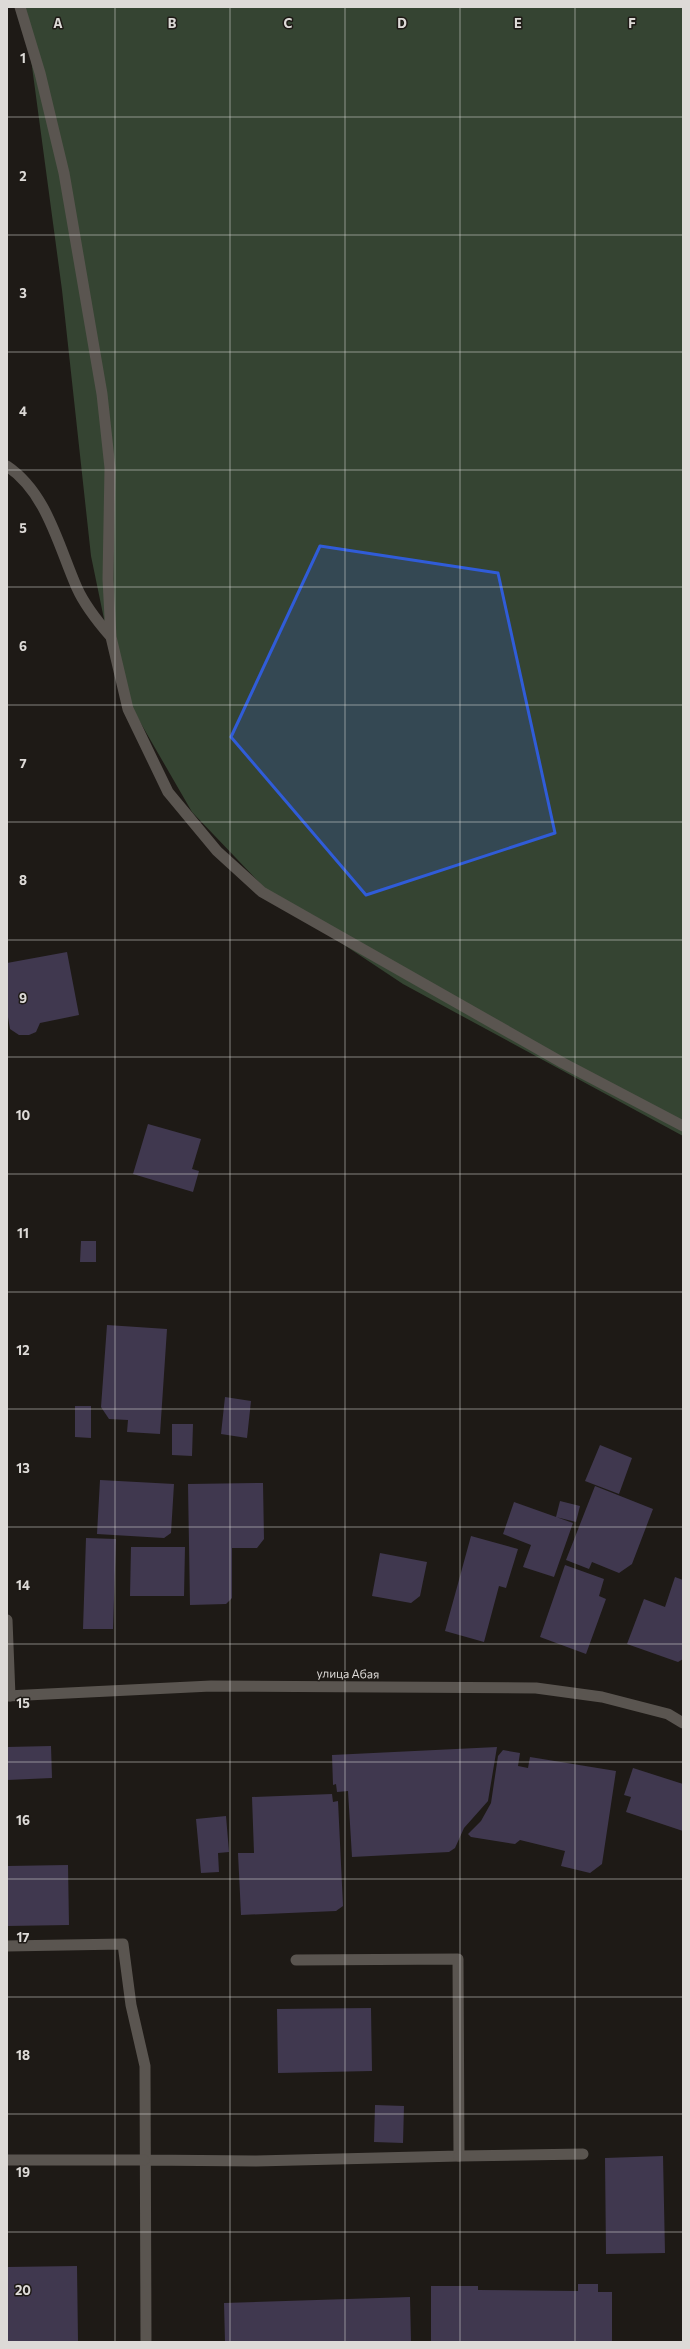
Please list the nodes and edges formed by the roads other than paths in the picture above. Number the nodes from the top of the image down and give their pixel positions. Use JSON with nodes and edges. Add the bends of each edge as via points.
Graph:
{"nodes":[{"id":1,"x":20,"y":7,"type":"edge"},
{"id":2,"x":7,"y":466,"type":"edge"},
{"id":3,"x":111,"y":637,"type":"junction"},
{"id":4,"x":683,"y":1126,"type":"edge"},
{"id":5,"x":7,"y":1620,"type":"edge"},
{"id":6,"x":8,"y":1696,"type":"edge"},
{"id":7,"x":683,"y":1723,"type":"edge"},
{"id":8,"x":7,"y":1946,"type":"edge"},
{"id":9,"x":296,"y":1960,"type":"dead end"},
{"id":10,"x":582,"y":2154,"type":"dead end"},
{"id":11,"x":459,"y":2156,"type":"junction"},
{"id":12,"x":7,"y":2160,"type":"edge"},
{"id":13,"x":144,"y":2160,"type":"junction"},
{"id":14,"x":146,"y":2342,"type":"edge"}],
"edges":[{"from":1,"to":3,"type":"street","via":[[40,73],[64,173],[102,394],[110,468],[108,580]]},
{"from":2,"to":3,"type":"street","via":[[22,476],[39,500],[64,550],[77,588],[92,615]]},
{"from":3,"to":4,"type":"street","via":[[128,709],[168,792],[217,851],[262,892],[563,1063]]},
{"from":5,"to":6,"type":"street"},
{"from":6,"to":7,"type":"street","name":"улица Абая","via":[[211,1686],[536,1688],[602,1697],[668,1714]]},
{"from":8,"to":13,"type":"street","via":[[123,1944],[131,2005],[145,2066]]},
{"from":9,"to":11,"type":"street","via":[[458,1959]]},
{"from":10,"to":11,"type":"street"},
{"from":11,"to":13,"type":"street","via":[[256,2161]]},
{"from":12,"to":13,"type":"street"},
{"from":13,"to":14,"type":"street"}]}
